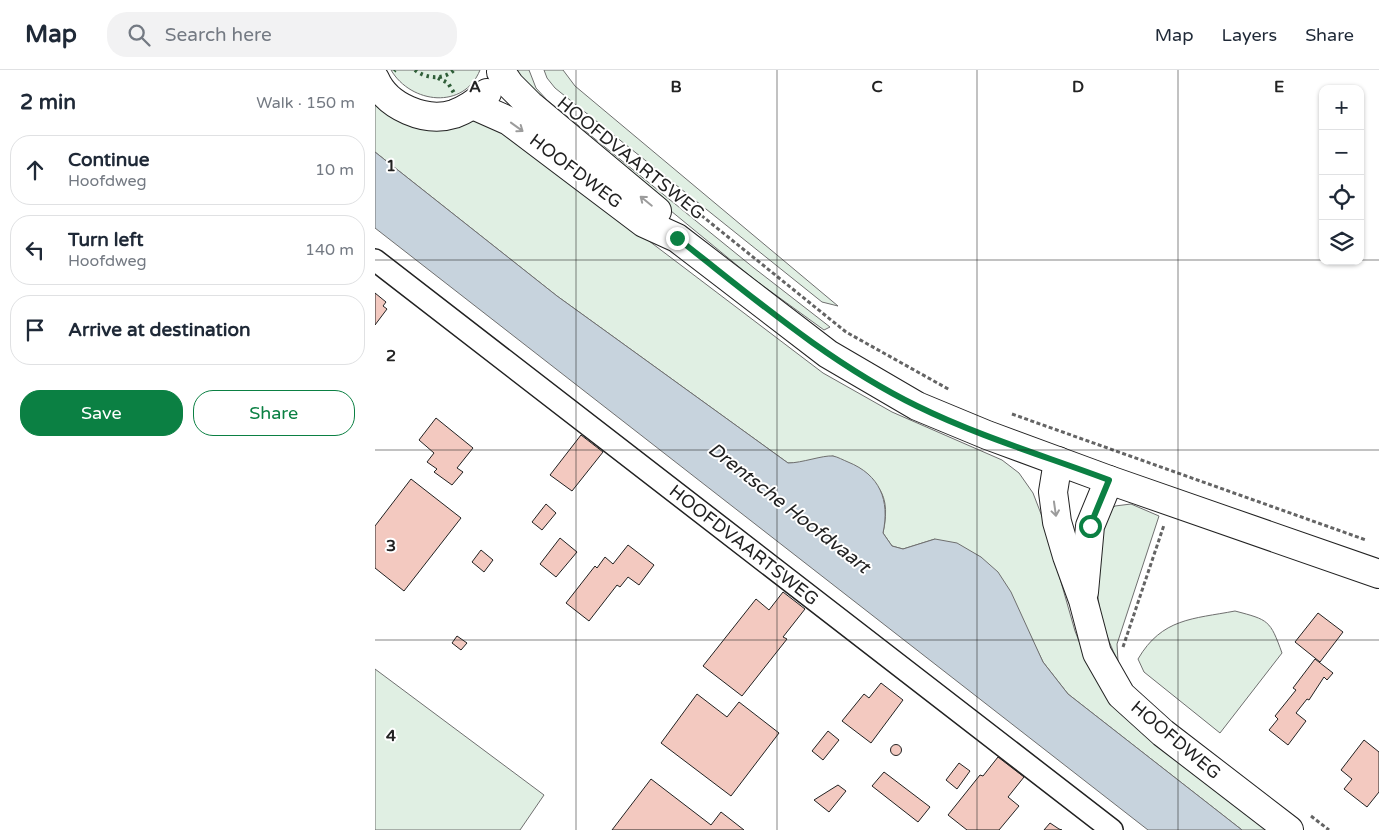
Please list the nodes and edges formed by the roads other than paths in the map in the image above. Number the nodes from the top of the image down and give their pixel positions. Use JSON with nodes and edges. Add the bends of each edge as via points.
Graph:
{"nodes":[{"id":1,"x":501,"y":71,"type":"edge"},
{"id":2,"x":375,"y":79,"type":"edge"},
{"id":3,"x":473,"y":106,"type":"junction"},
{"id":4,"x":677,"y":238,"type":"junction"},
{"id":5,"x":375,"y":260,"type":"edge"},
{"id":6,"x":1058,"y":461,"type":"junction"},
{"id":7,"x":1109,"y":480,"type":"junction"},
{"id":8,"x":1379,"y":574,"type":"edge"},
{"id":9,"x":1083,"y":600,"type":"junction"},
{"id":10,"x":1298,"y":821,"type":"edge"},
{"id":11,"x":1112,"y":830,"type":"edge"}],
"edges":[{"from":1,"to":3,"type":"main road","via":[[490,91]]},
{"from":4,"to":1,"type":"main road","name":"HOOFDWEG","one_way":true,"via":[[657,210],[530,105],[509,85]]},
{"from":2,"to":3,"type":"main road","via":[[390,99],[409,111],[431,116],[453,114]]},
{"from":3,"to":4,"type":"main road","name":"HOOFDWEG","one_way":true,"via":[[509,121],[644,222]]},
{"from":4,"to":6,"type":"main road","name":"HOOFDWEG","via":[[783,321],[862,375],[917,406],[987,436]]},
{"from":5,"to":11,"type":"street","name":"HOOFDVAARTSWEG"},
{"from":6,"to":7,"type":"main road","name":"HOOFDWEG"},
{"from":6,"to":9,"type":"main road","name":"HOOFDWEG","one_way":true,"via":[[1053,492],[1057,522]]},
{"from":7,"to":8,"type":"main road","name":"HOOFDWEG"},
{"from":7,"to":9,"type":"main road","name":"HOOFDWEG","via":[[1090,526]]},
{"from":9,"to":10,"type":"main road","name":"HOOFDWEG","via":[[1097,654],[1121,695],[1163,733]]}]}
